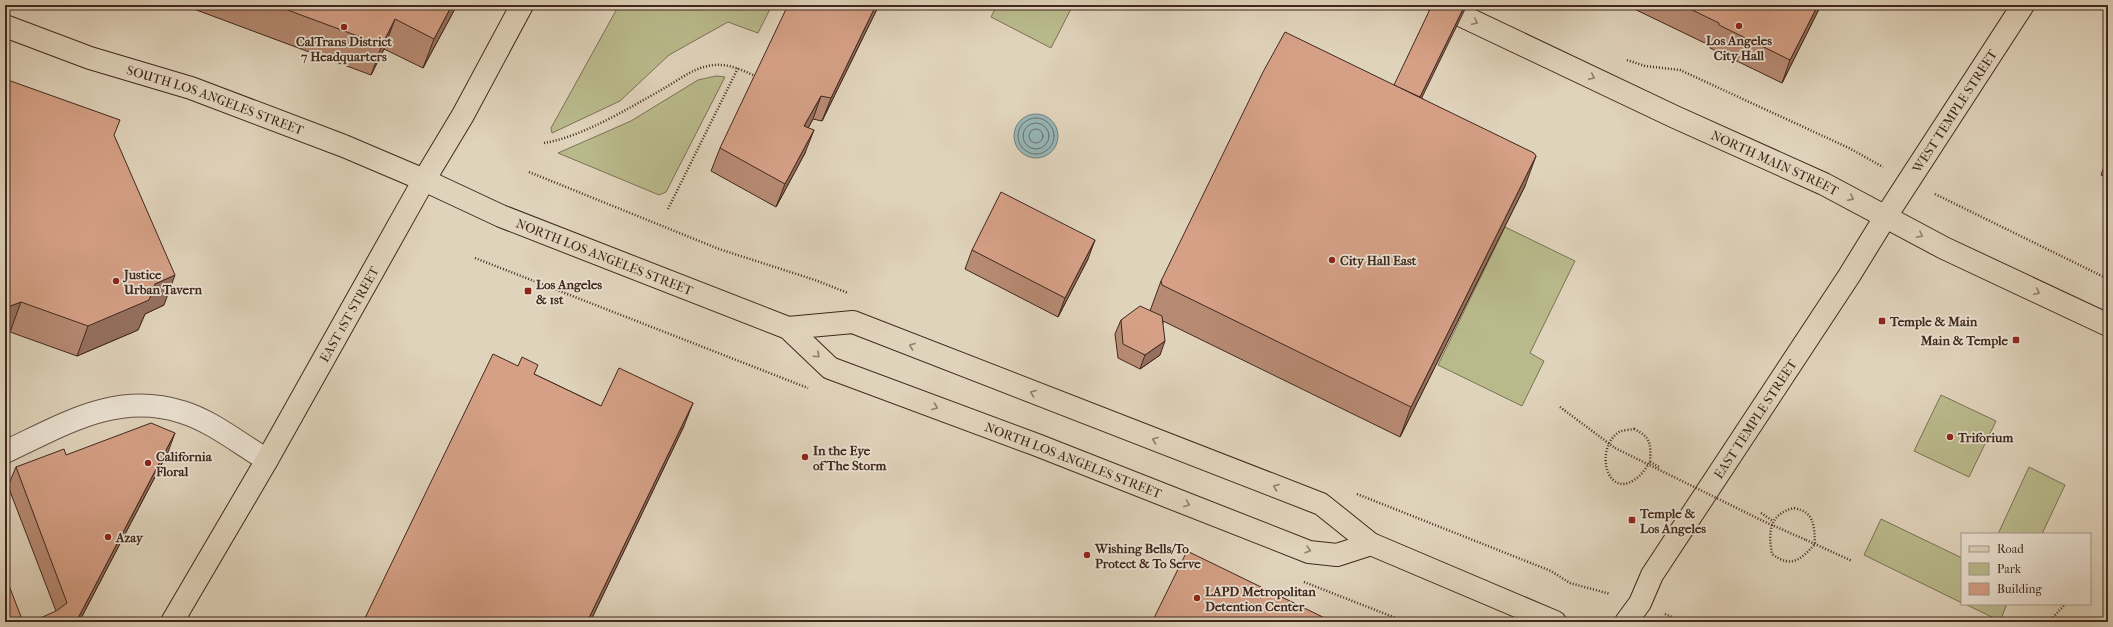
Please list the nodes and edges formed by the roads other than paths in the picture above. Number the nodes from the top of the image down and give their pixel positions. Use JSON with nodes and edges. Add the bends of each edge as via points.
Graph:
{"nodes":[{"id":1,"x":522,"y":5,"type":"edge"},
{"id":2,"x":1439,"y":5,"type":"edge"},
{"id":3,"x":2023,"y":5,"type":"edge"},
{"id":4,"x":5,"y":26,"type":"edge"},
{"id":5,"x":424,"y":180,"type":"junction"},
{"id":6,"x":1886,"y":216,"type":"junction"},
{"id":7,"x":2108,"y":325,"type":"edge"},
{"id":8,"x":788,"y":328,"type":"junction"},
{"id":9,"x":5,"y":452,"type":"edge"},
{"id":10,"x":267,"y":460,"type":"junction"},
{"id":11,"x":1371,"y":544,"type":"junction"},
{"id":12,"x":172,"y":622,"type":"edge"},
{"id":13,"x":1555,"y":622,"type":"edge"},
{"id":14,"x":1626,"y":622,"type":"edge"}],
"edges":[{"from":1,"to":5,"type":"main road","name":"EAST 1ST STREET","via":[[463,115]]},
{"from":2,"to":6,"type":"main road","name":"NORTH MAIN STREET","one_way":true,"via":[[1675,117],[1824,184]]},
{"from":3,"to":6,"type":"main road","name":"WEST TEMPLE STREET"},
{"from":4,"to":5,"type":"main road","name":"SOUTH LOS ANGELES STREET","via":[[90,58],[191,88],[344,146]]},
{"from":5,"to":8,"type":"main road","name":"NORTH LOS ANGELES STREET","via":[[501,216]]},
{"from":5,"to":10,"type":"main road","name":"EAST 1ST STREET"},
{"from":6,"to":7,"type":"main road","name":"NORTH MAIN STREET","one_way":true,"via":[[1944,248]]},
{"from":6,"to":14,"type":"main road","name":"EAST TEMPLE STREET","via":[[1652,575],[1640,603]]},
{"from":11,"to":8,"type":"main road","name":"NORTH LOS ANGELES STREET","one_way":true,"via":[[1321,504],[853,322]]},
{"from":8,"to":11,"type":"main road","name":"NORTH LOS ANGELES STREET","one_way":true,"via":[[830,368],[1037,445],[1309,552],[1337,555]]},
{"from":9,"to":10,"type":"street","via":[[84,416],[110,407],[132,405],[182,412],[206,423]]},
{"from":10,"to":12,"type":"main road","name":"EAST 1ST STREET"},
{"from":11,"to":13,"type":"main road","name":"NORTH LOS ANGELES STREET"}]}
